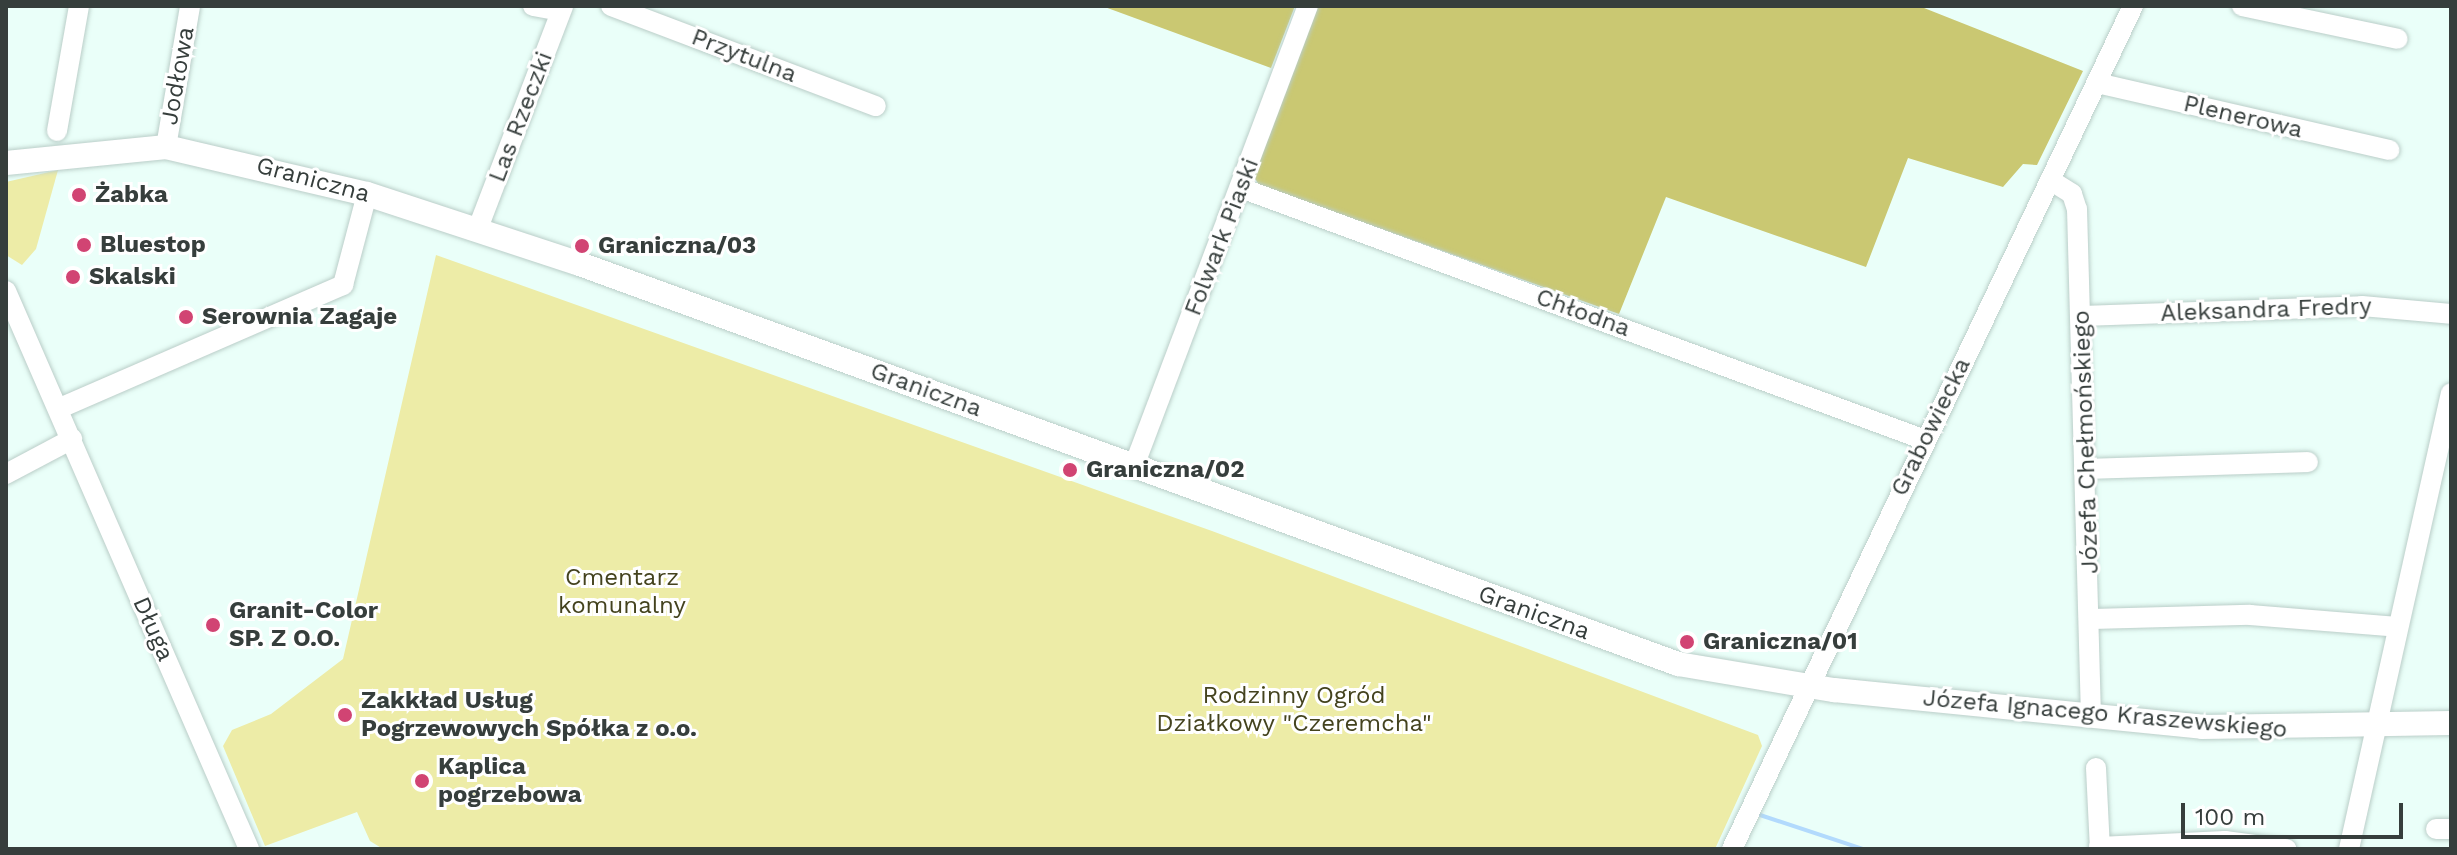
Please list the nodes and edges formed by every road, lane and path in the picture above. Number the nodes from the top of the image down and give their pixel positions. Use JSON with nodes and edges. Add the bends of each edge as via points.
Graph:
{"nodes":[{"id":1,"x":79,"y":6,"type":"edge"},
{"id":2,"x":190,"y":6,"type":"edge"},
{"id":3,"x":533,"y":6,"type":"edge"},
{"id":4,"x":611,"y":6,"type":"edge"},
{"id":5,"x":1308,"y":6,"type":"edge"},
{"id":6,"x":2133,"y":6,"type":"edge"},
{"id":7,"x":2242,"y":6,"type":"edge"},
{"id":8,"x":562,"y":8,"type":"edge"},
{"id":9,"x":2398,"y":39,"type":"dead end"},
{"id":10,"x":2097,"y":83,"type":"junction"},
{"id":11,"x":876,"y":106,"type":"dead end"},
{"id":12,"x":57,"y":131,"type":"dead end"},
{"id":13,"x":166,"y":147,"type":"junction"},
{"id":14,"x":2389,"y":150,"type":"dead end"},
{"id":15,"x":34,"y":161,"type":"junction"},
{"id":16,"x":6,"y":163,"type":"edge"},
{"id":17,"x":6,"y":171,"type":"edge"},
{"id":18,"x":2050,"y":180,"type":"junction"},
{"id":19,"x":1241,"y":188,"type":"junction"},
{"id":20,"x":367,"y":194,"type":"junction"},
{"id":21,"x":478,"y":228,"type":"junction"},
{"id":22,"x":6,"y":291,"type":"edge"},
{"id":23,"x":2451,"y":314,"type":"edge"},
{"id":24,"x":2082,"y":316,"type":"junction"},
{"id":25,"x":2451,"y":393,"type":"edge"},
{"id":26,"x":60,"y":408,"type":"junction"},
{"id":27,"x":72,"y":439,"type":"junction"},
{"id":28,"x":1925,"y":440,"type":"junction"},
{"id":29,"x":2308,"y":462,"type":"dead end"},
{"id":30,"x":1134,"y":466,"type":"junction"},
{"id":31,"x":2087,"y":469,"type":"junction"},
{"id":32,"x":6,"y":474,"type":"edge"},
{"id":33,"x":2092,"y":619,"type":"junction"},
{"id":34,"x":2398,"y":627,"type":"junction"},
{"id":35,"x":1807,"y":686,"type":"junction"},
{"id":36,"x":2091,"y":717,"type":"junction"},
{"id":37,"x":2451,"y":723,"type":"edge"},
{"id":38,"x":2378,"y":728,"type":"junction"},
{"id":39,"x":2096,"y":768,"type":"dead end"},
{"id":40,"x":2100,"y":848,"type":"edge"},
{"id":41,"x":249,"y":849,"type":"edge"},
{"id":42,"x":1732,"y":849,"type":"edge"},
{"id":43,"x":2286,"y":849,"type":"edge"},
{"id":44,"x":2349,"y":849,"type":"edge"}],
"edges":[{"from":1,"to":12,"type":"street"},
{"from":2,"to":13,"type":"street","name":"Jodłowa"},
{"from":3,"to":8,"type":"street"},
{"from":4,"to":11,"type":"street","name":"Przytulna"},
{"from":5,"to":19,"type":"street","name":"Folwark Piaski"},
{"from":6,"to":10,"type":"street","name":"Grabowiecka"},
{"from":7,"to":9,"type":"street"},
{"from":8,"to":21,"type":"street","name":"Las Rzeczki"},
{"from":10,"to":14,"type":"street","name":"Plenerowa"},
{"from":10,"to":18,"type":"street","name":"Grabowiecka"},
{"from":13,"to":15,"type":"main road","name":"Graniczna"},
{"from":13,"to":20,"type":"main road","name":"Graniczna"},
{"from":15,"to":16,"type":"main road","name":"Graniczna"},
{"from":15,"to":17,"type":"main road","name":"Graniczna"},
{"from":18,"to":24,"type":"street","name":"Józefa Chełmońskiego","via":[[2072,194],[2077,209]]},
{"from":18,"to":28,"type":"street","name":"Grabowiecka"},
{"from":19,"to":28,"type":"street","name":"Chłodna"},
{"from":19,"to":30,"type":"street","name":"Folwark Piaski"},
{"from":20,"to":21,"type":"main road","name":"Graniczna"},
{"from":20,"to":26,"type":"street","via":[[343,285]]},
{"from":21,"to":30,"type":"main road","name":"Graniczna"},
{"from":22,"to":26,"type":"street","name":"Długa"},
{"from":23,"to":24,"type":"street","name":"Aleksandra Fredry","via":[[2362,306]]},
{"from":24,"to":31,"type":"street","name":"Józefa Chełmońskiego"},
{"from":25,"to":34,"type":"street"},
{"from":26,"to":27,"type":"street","name":"Długa"},
{"from":27,"to":32,"type":"street"},
{"from":27,"to":41,"type":"street","name":"Długa"},
{"from":28,"to":35,"type":"street","name":"Grabowiecka"},
{"from":29,"to":31,"type":"street"},
{"from":30,"to":35,"type":"main road","name":"Graniczna","via":[[1678,664]]},
{"from":31,"to":33,"type":"street","name":"Józefa Chełmońskiego"},
{"from":33,"to":34,"type":"street","via":[[2250,615]]},
{"from":33,"to":36,"type":"street","name":"Józefa Chełmońskiego"},
{"from":34,"to":38,"type":"street"},
{"from":35,"to":36,"type":"main road","name":"Józefa Ignacego Kraszewskiego"},
{"from":35,"to":42,"type":"street","name":"Grabowiecka"},
{"from":36,"to":38,"type":"main road","name":"Józefa Ignacego Kraszewskiego","via":[[2217,728]]},
{"from":37,"to":38,"type":"main road","name":"Józefa Ignacego Kraszewskiego"},
{"from":38,"to":44,"type":"street"},
{"from":39,"to":40,"type":"street"},
{"from":40,"to":43,"type":"street","via":[[2225,841]]}]}
